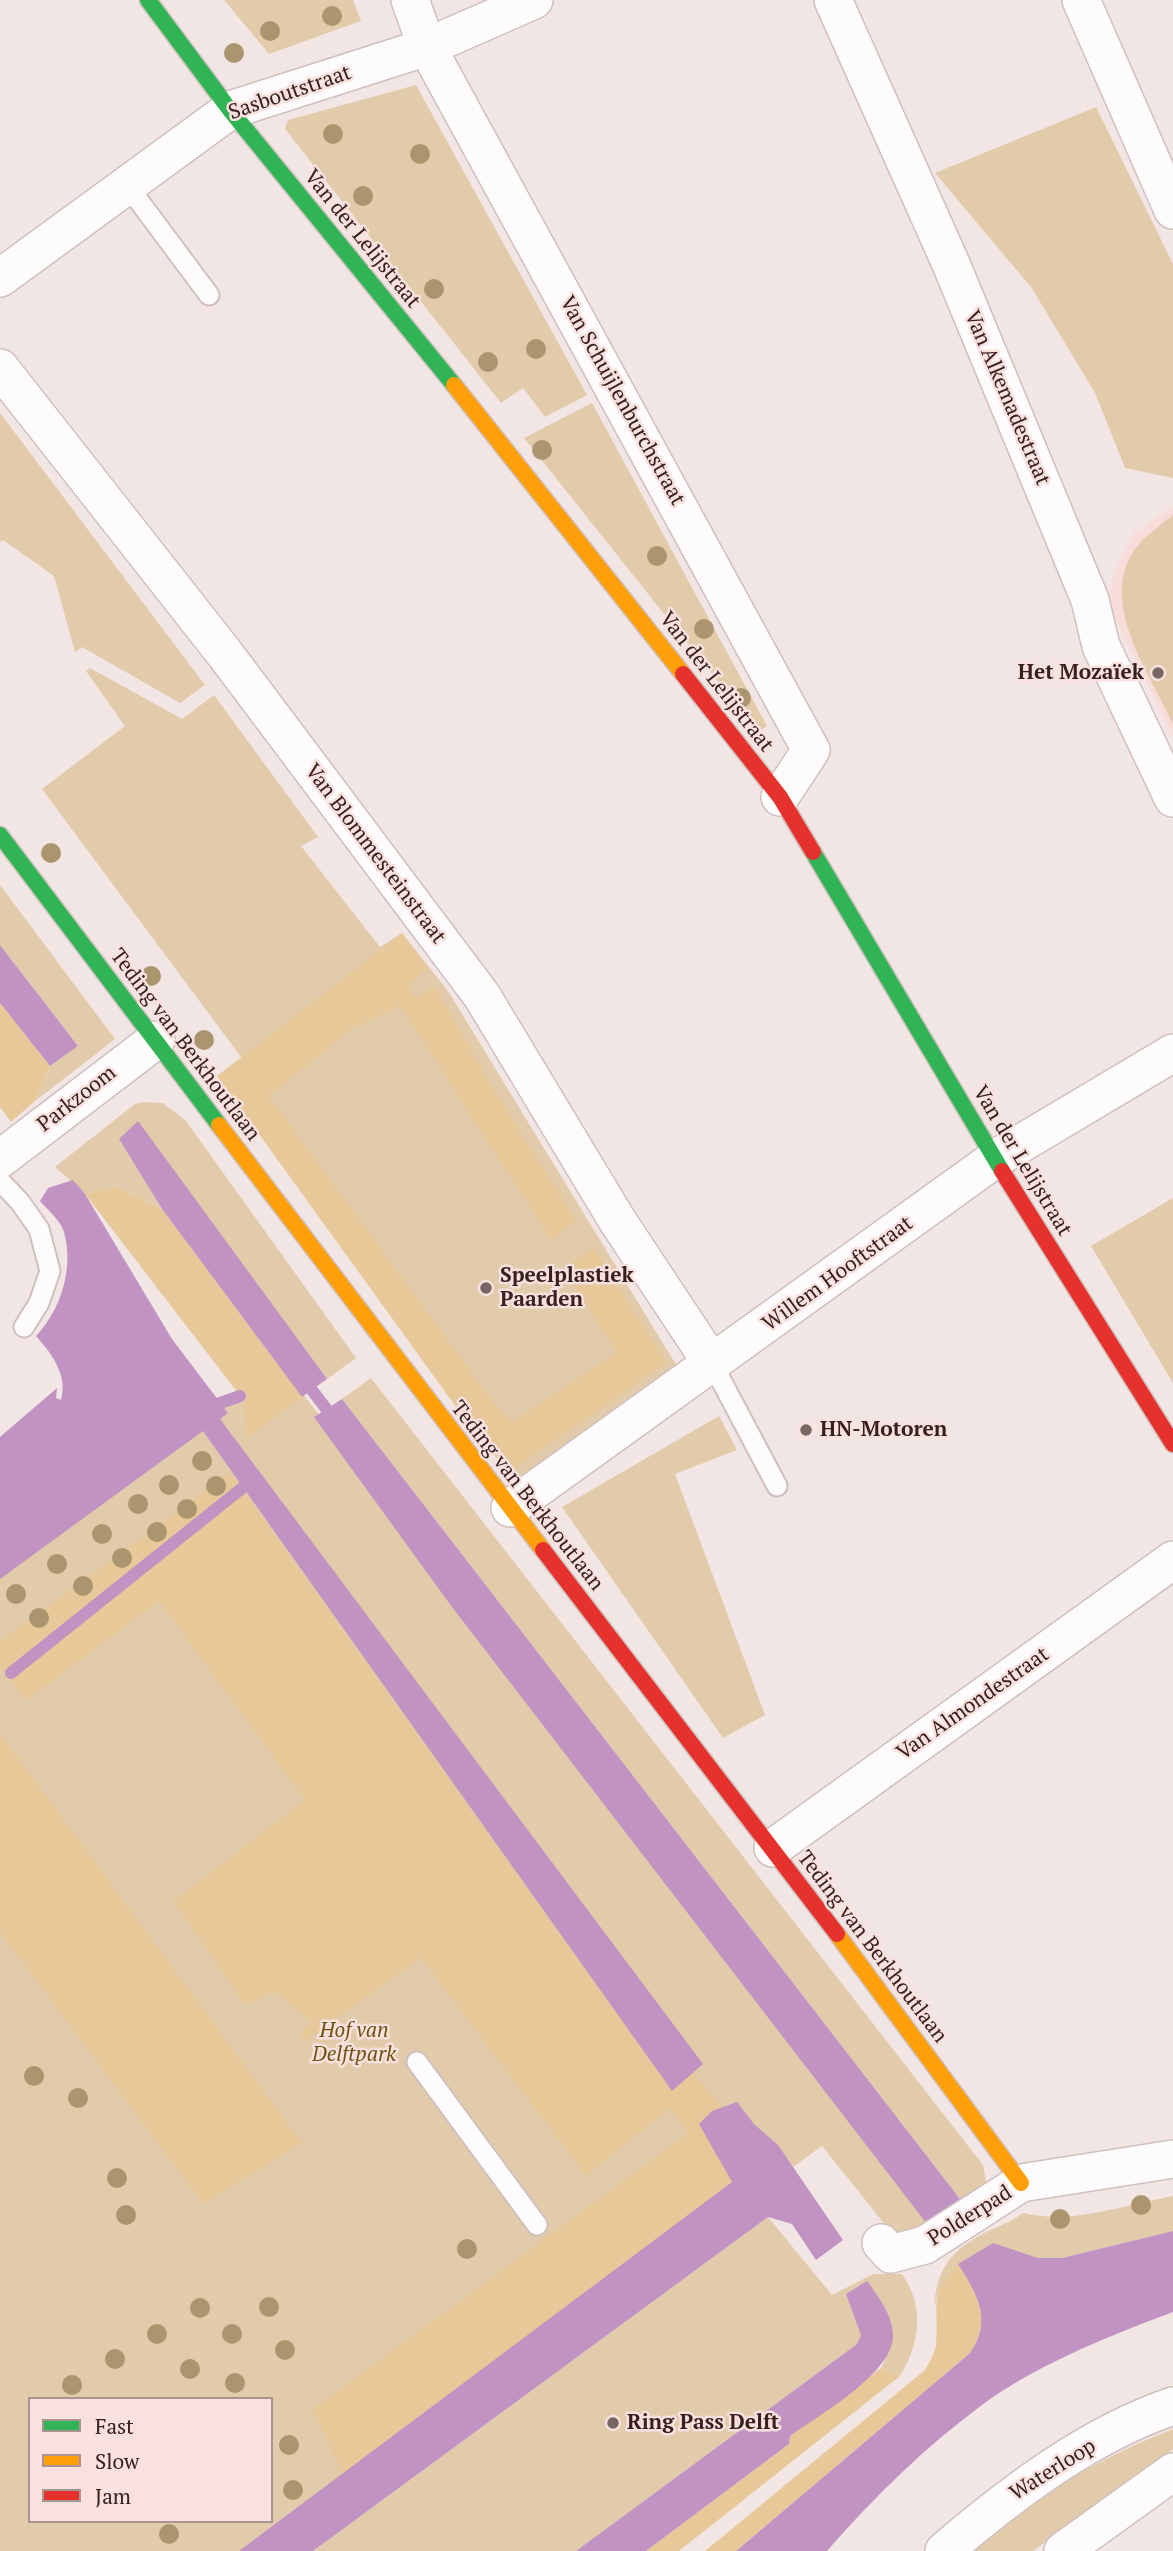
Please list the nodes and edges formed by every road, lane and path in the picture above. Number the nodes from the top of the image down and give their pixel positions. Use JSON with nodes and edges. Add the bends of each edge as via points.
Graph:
{"nodes":[{"id":1,"x":148,"y":0,"type":"edge"},
{"id":2,"x":410,"y":0,"type":"edge"},
{"id":3,"x":534,"y":0,"type":"edge"},
{"id":4,"x":833,"y":0,"type":"edge"},
{"id":5,"x":1081,"y":0,"type":"edge"},
{"id":6,"x":427,"y":47,"type":"junction"},
{"id":7,"x":230,"y":110,"type":"junction"},
{"id":8,"x":127,"y":185,"type":"junction"},
{"id":9,"x":1173,"y":210,"type":"edge"},
{"id":10,"x":0,"y":278,"type":"edge"},
{"id":11,"x":209,"y":295,"type":"dead end"},
{"id":12,"x":0,"y":368,"type":"edge"},
{"id":13,"x":780,"y":797,"type":"junction"},
{"id":14,"x":1173,"y":798,"type":"edge"},
{"id":15,"x":0,"y":835,"type":"edge"},
{"id":16,"x":156,"y":1040,"type":"junction"},
{"id":17,"x":1173,"y":1053,"type":"edge"},
{"id":18,"x":0,"y":1159,"type":"edge"},
{"id":19,"x":995,"y":1159,"type":"junction"},
{"id":20,"x":0,"y":1181,"type":"edge"},
{"id":21,"x":24,"y":1327,"type":"dead end"},
{"id":22,"x":713,"y":1365,"type":"junction"},
{"id":23,"x":1173,"y":1444,"type":"edge"},
{"id":24,"x":777,"y":1486,"type":"dead end"},
{"id":25,"x":510,"y":1508,"type":"junction"},
{"id":26,"x":1173,"y":1560,"type":"edge"},
{"id":27,"x":773,"y":1848,"type":"junction"},
{"id":28,"x":417,"y":2062,"type":"dead end"},
{"id":29,"x":1173,"y":2159,"type":"edge"},
{"id":30,"x":1021,"y":2183,"type":"junction"},
{"id":31,"x":537,"y":2225,"type":"dead end"},
{"id":32,"x":881,"y":2243,"type":"dead end"},
{"id":33,"x":1173,"y":2406,"type":"edge"},
{"id":34,"x":1173,"y":2472,"type":"edge"},
{"id":35,"x":944,"y":2551,"type":"edge"},
{"id":36,"x":1063,"y":2551,"type":"edge"}],
"edges":[{"from":1,"to":7,"type":"street","name":"Van der Lelijstraat"},
{"from":2,"to":6,"type":"street","name":"Van Schuijlenburchstraat"},
{"from":3,"to":6,"type":"street","name":"Sasboutstraat"},
{"from":4,"to":14,"type":"street","name":"Van Alkemadestraat","via":[[978,329],[1090,600],[1101,646]]},
{"from":5,"to":9,"type":"street"},
{"from":6,"to":7,"type":"street","name":"Sasboutstraat"},
{"from":6,"to":13,"type":"street","name":"Van Schuijlenburchstraat","via":[[811,750]]},
{"from":7,"to":8,"type":"street","name":"Sasboutstraat"},
{"from":7,"to":13,"type":"street","name":"Van der Lelijstraat","via":[[512,456]]},
{"from":8,"to":10,"type":"street","name":"Sasboutstraat"},
{"from":8,"to":11,"type":"lane"},
{"from":12,"to":22,"type":"street","name":"Van Blommesteinstraat","via":[[225,654],[482,996],[617,1220]]},
{"from":13,"to":19,"type":"street","name":"Van der Lelijstraat"},
{"from":15,"to":16,"type":"street","name":"Teding van Berkhoutlaan"},
{"from":16,"to":18,"type":"street","name":"Parkzoom"},
{"from":16,"to":25,"type":"street","name":"Teding van Berkhoutlaan"},
{"from":17,"to":19,"type":"street","name":"Willem Hooftstraat"},
{"from":19,"to":22,"type":"street","name":"Willem Hooftstraat"},
{"from":19,"to":23,"type":"street","name":"Van der Lelijstraat"},
{"from":20,"to":21,"type":"lane","via":[[39,1229],[50,1271]]},
{"from":22,"to":24,"type":"lane"},
{"from":22,"to":25,"type":"street","name":"Willem Hooftstraat"},
{"from":25,"to":27,"type":"street","name":"Teding van Berkhoutlaan"},
{"from":26,"to":27,"type":"street","name":"Van Almondestraat"},
{"from":27,"to":30,"type":"street","name":"Teding van Berkhoutlaan"},
{"from":28,"to":31,"type":"lane"},
{"from":29,"to":30,"type":"street"},
{"from":30,"to":32,"type":"street","name":"Polderpad","via":[[925,2245],[891,2254]]},
{"from":33,"to":35,"type":"street","name":"Waterloop","via":[[1136,2419],[1010,2495]]},
{"from":34,"to":36,"type":"street"}]}
